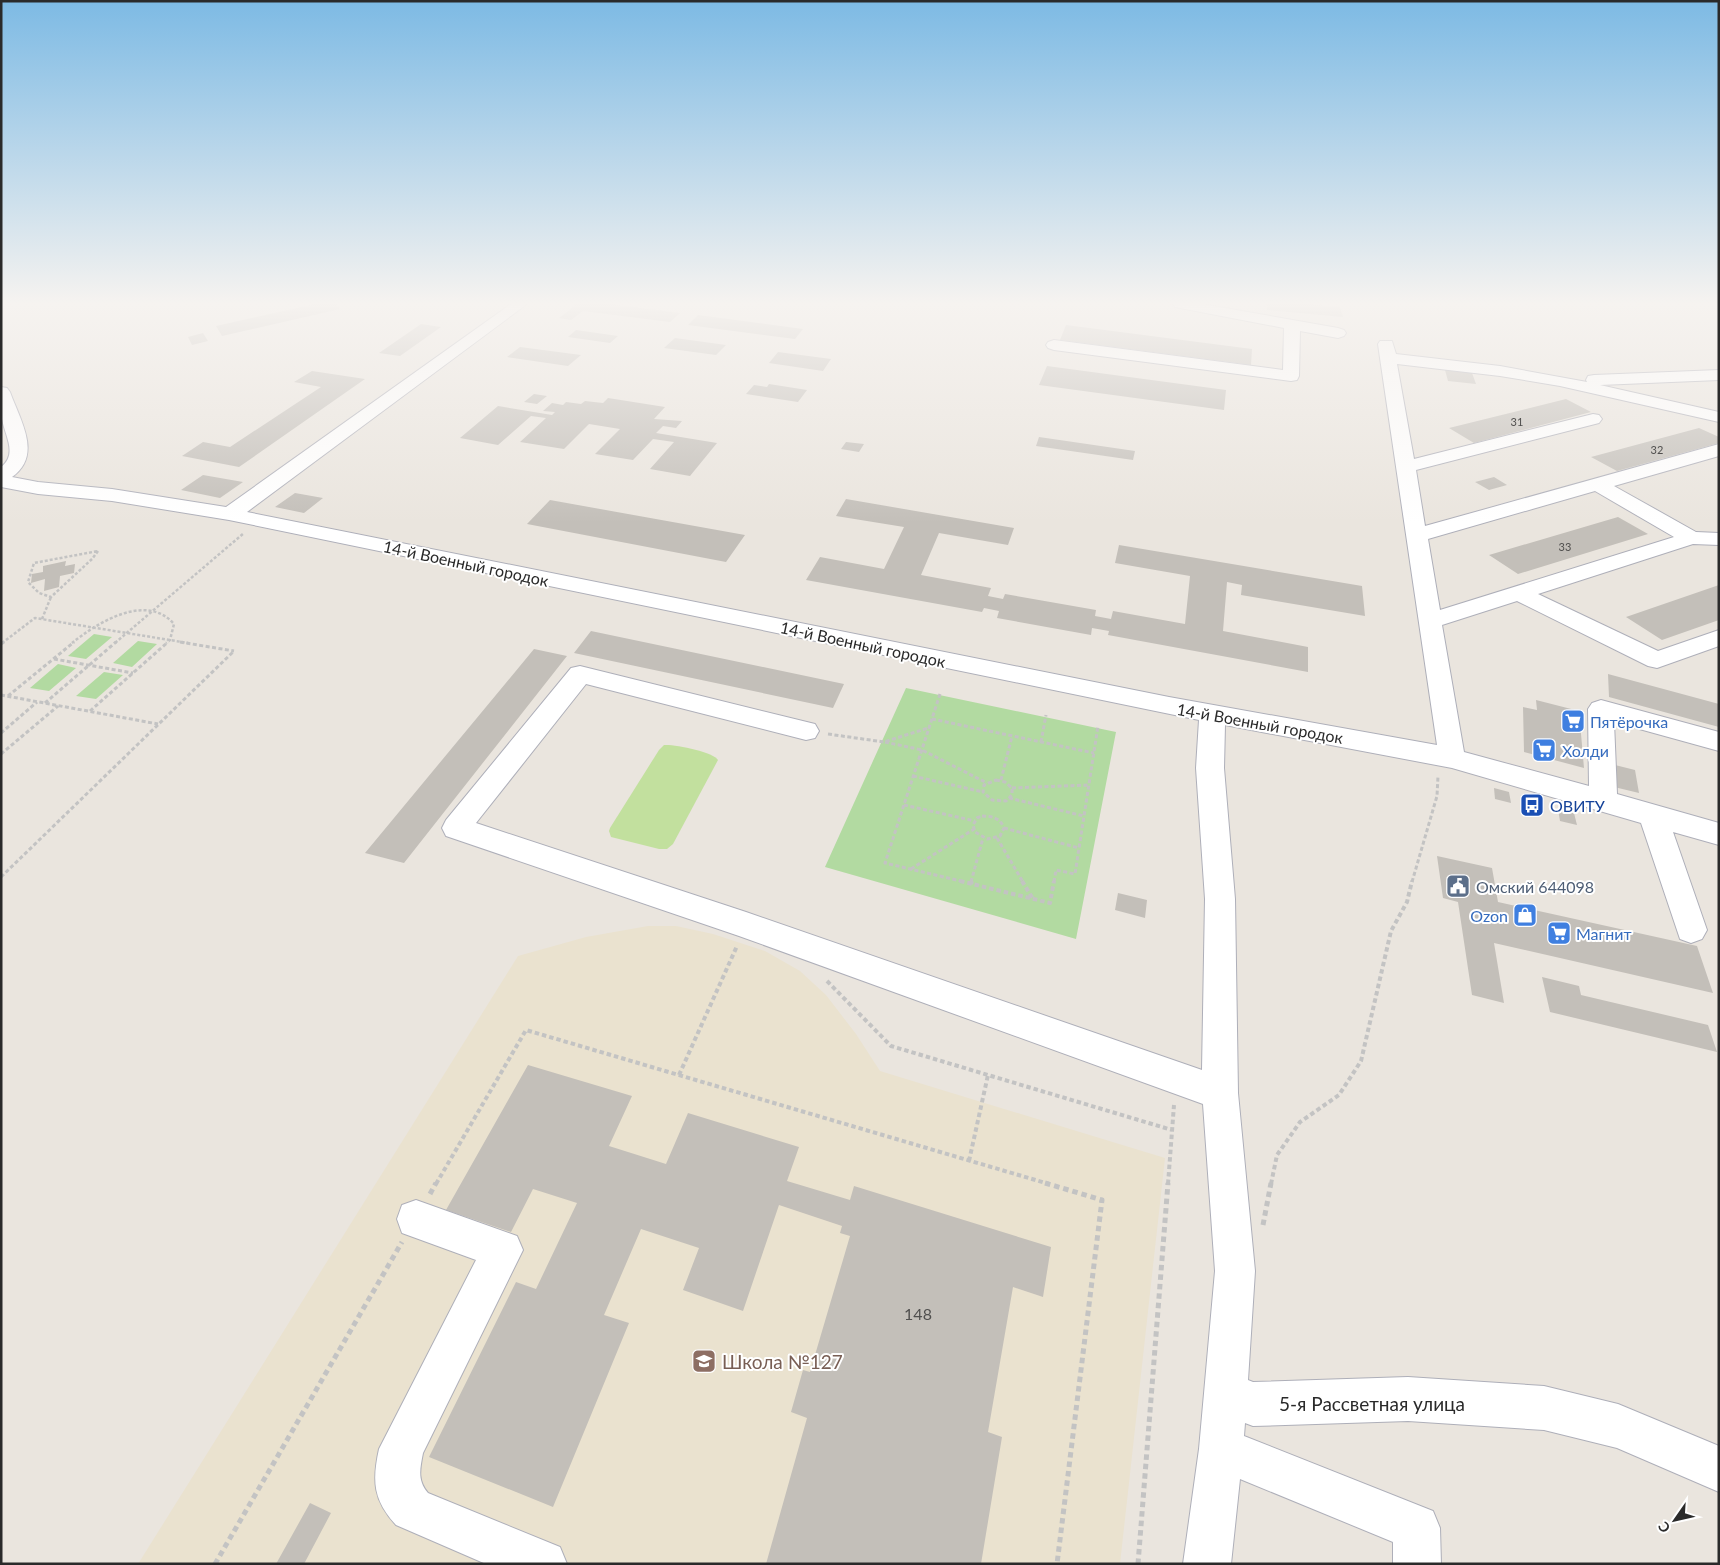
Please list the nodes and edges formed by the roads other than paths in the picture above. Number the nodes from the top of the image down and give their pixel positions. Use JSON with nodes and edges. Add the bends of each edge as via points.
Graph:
{"nodes":[{"id":1,"x":420,"y":377,"type":"edge"},
{"id":2,"x":1391,"y":377,"type":"edge"},
{"id":3,"x":1535,"y":377,"type":"edge"},
{"id":4,"x":1672,"y":377,"type":"edge"},
{"id":5,"x":1650,"y":378,"type":"junction"},
{"id":6,"x":1560,"y":382,"type":"junction"},
{"id":7,"x":1,"y":392,"type":"edge"},
{"id":8,"x":1662,"y":406,"type":"junction"},
{"id":9,"x":1719,"y":417,"type":"edge"},
{"id":10,"x":1593,"y":419,"type":"dead end"},
{"id":11,"x":1719,"y":450,"type":"edge"},
{"id":12,"x":1406,"y":467,"type":"junction"},
{"id":13,"x":1,"y":476,"type":"edge"},
{"id":14,"x":1,"y":481,"type":"edge"},
{"id":15,"x":1597,"y":484,"type":"junction"},
{"id":16,"x":229,"y":514,"type":"junction"},
{"id":17,"x":1417,"y":536,"type":"junction"},
{"id":18,"x":1692,"y":538,"type":"junction"},
{"id":19,"x":1719,"y":539,"type":"edge"},
{"id":20,"x":1518,"y":594,"type":"junction"},
{"id":21,"x":1430,"y":621,"type":"junction"},
{"id":22,"x":1719,"y":638,"type":"edge"},
{"id":23,"x":1212,"y":714,"type":"junction"},
{"id":24,"x":806,"y":731,"type":"road end"},
{"id":25,"x":1719,"y":742,"type":"edge"},
{"id":26,"x":1445,"y":757,"type":"junction"},
{"id":27,"x":1603,"y":802,"type":"junction"},
{"id":28,"x":1653,"y":816,"type":"junction"},
{"id":29,"x":1719,"y":834,"type":"edge"},
{"id":30,"x":1691,"y":930,"type":"dead end"},
{"id":31,"x":1220,"y":1093,"type":"junction"},
{"id":32,"x":416,"y":1219,"type":"dead end"},
{"id":33,"x":1226,"y":1395,"type":"junction"},
{"id":34,"x":1221,"y":1449,"type":"junction"},
{"id":35,"x":1719,"y":1469,"type":"edge"},
{"id":36,"x":543,"y":1564,"type":"edge"},
{"id":37,"x":1207,"y":1564,"type":"edge"},
{"id":38,"x":1417,"y":1564,"type":"edge"}],
"edges":[{"from":1,"to":16,"type":"street"},
{"from":2,"to":12,"type":"street"},
{"from":3,"to":6,"type":"street"},
{"from":4,"to":5,"type":"street"},
{"from":5,"to":6,"type":"street"},
{"from":5,"to":8,"type":"street","via":[[1638,389],[1640,395]]},
{"from":6,"to":8,"type":"street"},
{"from":7,"to":13,"type":"street","via":[[20,456],[14,467]]},
{"from":8,"to":9,"type":"street"},
{"from":10,"to":12,"type":"street"},
{"from":11,"to":15,"type":"street"},
{"from":12,"to":17,"type":"street"},
{"from":14,"to":16,"type":"street","name":"14-й Военный городок","via":[[38,488],[112,494]]},
{"from":15,"to":17,"type":"street"},
{"from":15,"to":18,"type":"street"},
{"from":16,"to":23,"type":"street","name":"14-й Военный городок"},
{"from":17,"to":21,"type":"street"},
{"from":18,"to":19,"type":"street"},
{"from":18,"to":20,"type":"street"},
{"from":20,"to":21,"type":"street"},
{"from":20,"to":22,"type":"street","via":[[1657,660]]},
{"from":21,"to":26,"type":"street"},
{"from":23,"to":26,"type":"street","name":"14-й Военный городок"},
{"from":23,"to":31,"type":"street","via":[[1210,768],[1220,899]]},
{"from":24,"to":31,"type":"street","via":[[580,674],[456,828],[746,925]]},
{"from":25,"to":27,"type":"street","via":[[1601,709]]},
{"from":26,"to":27,"type":"street","name":"14-й Военный городок"},
{"from":27,"to":28,"type":"street","name":"14-й Военный городок"},
{"from":28,"to":29,"type":"street","name":"14-й Военный городок"},
{"from":28,"to":30,"type":"street"},
{"from":31,"to":33,"type":"street","via":[[1235,1271]]},
{"from":32,"to":36,"type":"street","via":[[503,1250],[401,1449],[396,1474],[401,1497],[412,1509]]},
{"from":33,"to":34,"type":"street"},
{"from":33,"to":35,"type":"street","name":"5-я Рассветная улица","via":[[1253,1404],[1408,1399],[1544,1408],[1618,1426]]},
{"from":34,"to":37,"type":"street"},
{"from":34,"to":38,"type":"street","via":[[1416,1528]]}]}
